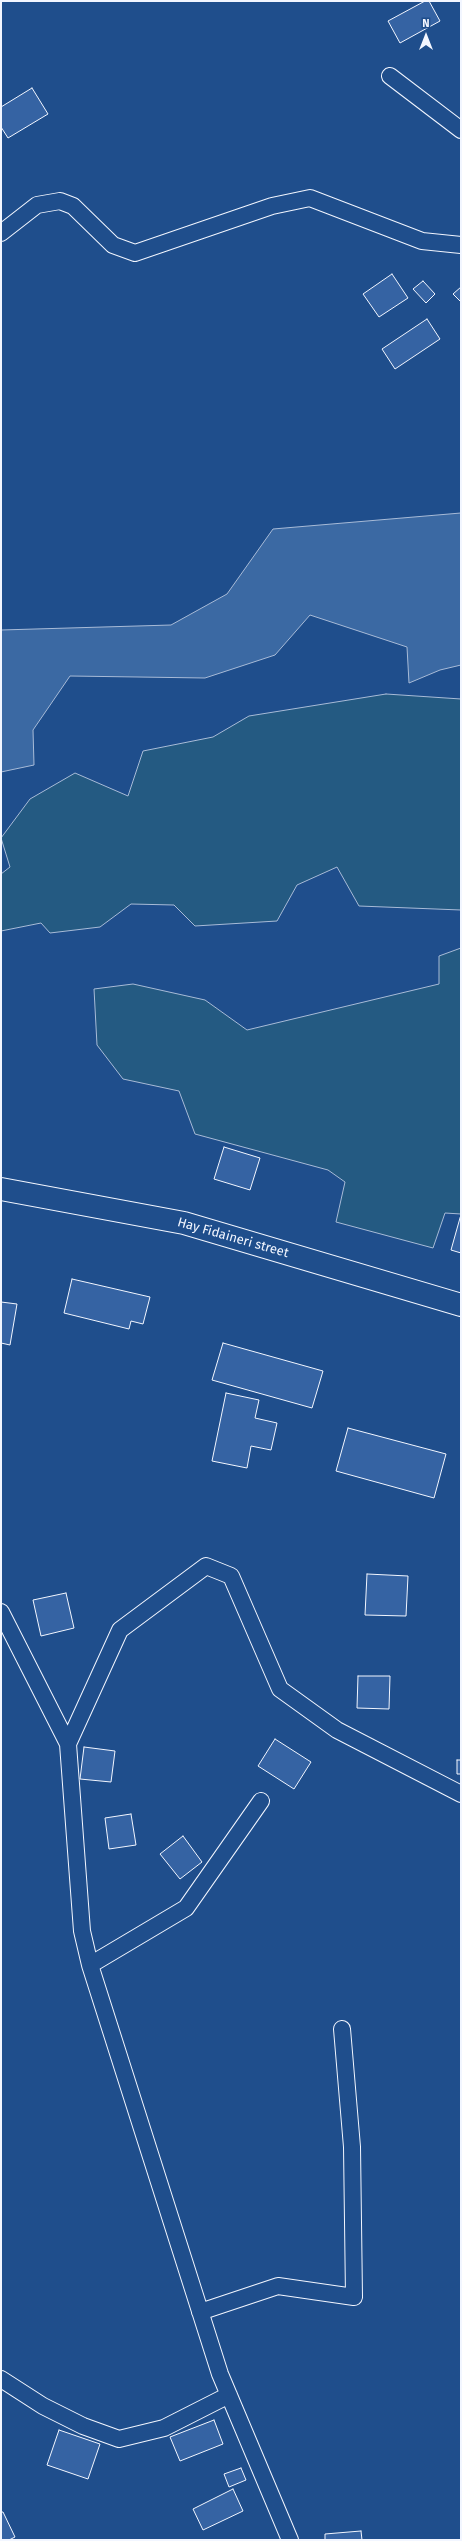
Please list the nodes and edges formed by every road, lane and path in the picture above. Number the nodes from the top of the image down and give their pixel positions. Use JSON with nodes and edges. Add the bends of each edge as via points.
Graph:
{"nodes":[{"id":1,"x":390,"y":76,"type":"dead end"},
{"id":2,"x":461,"y":130,"type":"edge"},
{"id":3,"x":1,"y":233,"type":"edge"},
{"id":4,"x":461,"y":246,"type":"edge"},
{"id":5,"x":1,"y":1189,"type":"edge"},
{"id":6,"x":461,"y":1305,"type":"edge"},
{"id":7,"x":1,"y":1612,"type":"edge"},
{"id":8,"x":68,"y":1744,"type":"junction"},
{"id":9,"x":461,"y":1794,"type":"edge"},
{"id":10,"x":261,"y":1801,"type":"dead end"},
{"id":11,"x":90,"y":1965,"type":"junction"},
{"id":12,"x":342,"y":2029,"type":"dead end"},
{"id":13,"x":200,"y":2312,"type":"junction"},
{"id":14,"x":1,"y":2379,"type":"edge"},
{"id":15,"x":229,"y":2395,"type":"junction"},
{"id":16,"x":290,"y":2540,"type":"edge"}],
"edges":[{"from":1,"to":2,"type":"street"},
{"from":3,"to":4,"type":"street","via":[[37,205],[60,201],[73,206],[113,245],[135,253],[272,206],[310,198],[422,241]]},
{"from":5,"to":6,"type":"main road","name":"Hay Fidaineri street","via":[[184,1223]]},
{"from":7,"to":8,"type":"street"},
{"from":8,"to":9,"type":"street","via":[[120,1630],[206,1566],[231,1576],[280,1689],[337,1730]]},
{"from":8,"to":11,"type":"street","via":[[82,1931]]},
{"from":10,"to":11,"type":"street","via":[[186,1908]]},
{"from":11,"to":13,"type":"street"},
{"from":12,"to":13,"type":"street","via":[[352,2147],[354,2297],[278,2286]]},
{"from":13,"to":15,"type":"street"},
{"from":14,"to":15,"type":"street","via":[[42,2406],[83,2426],[119,2439],[164,2428]]},
{"from":15,"to":16,"type":"street"}]}
